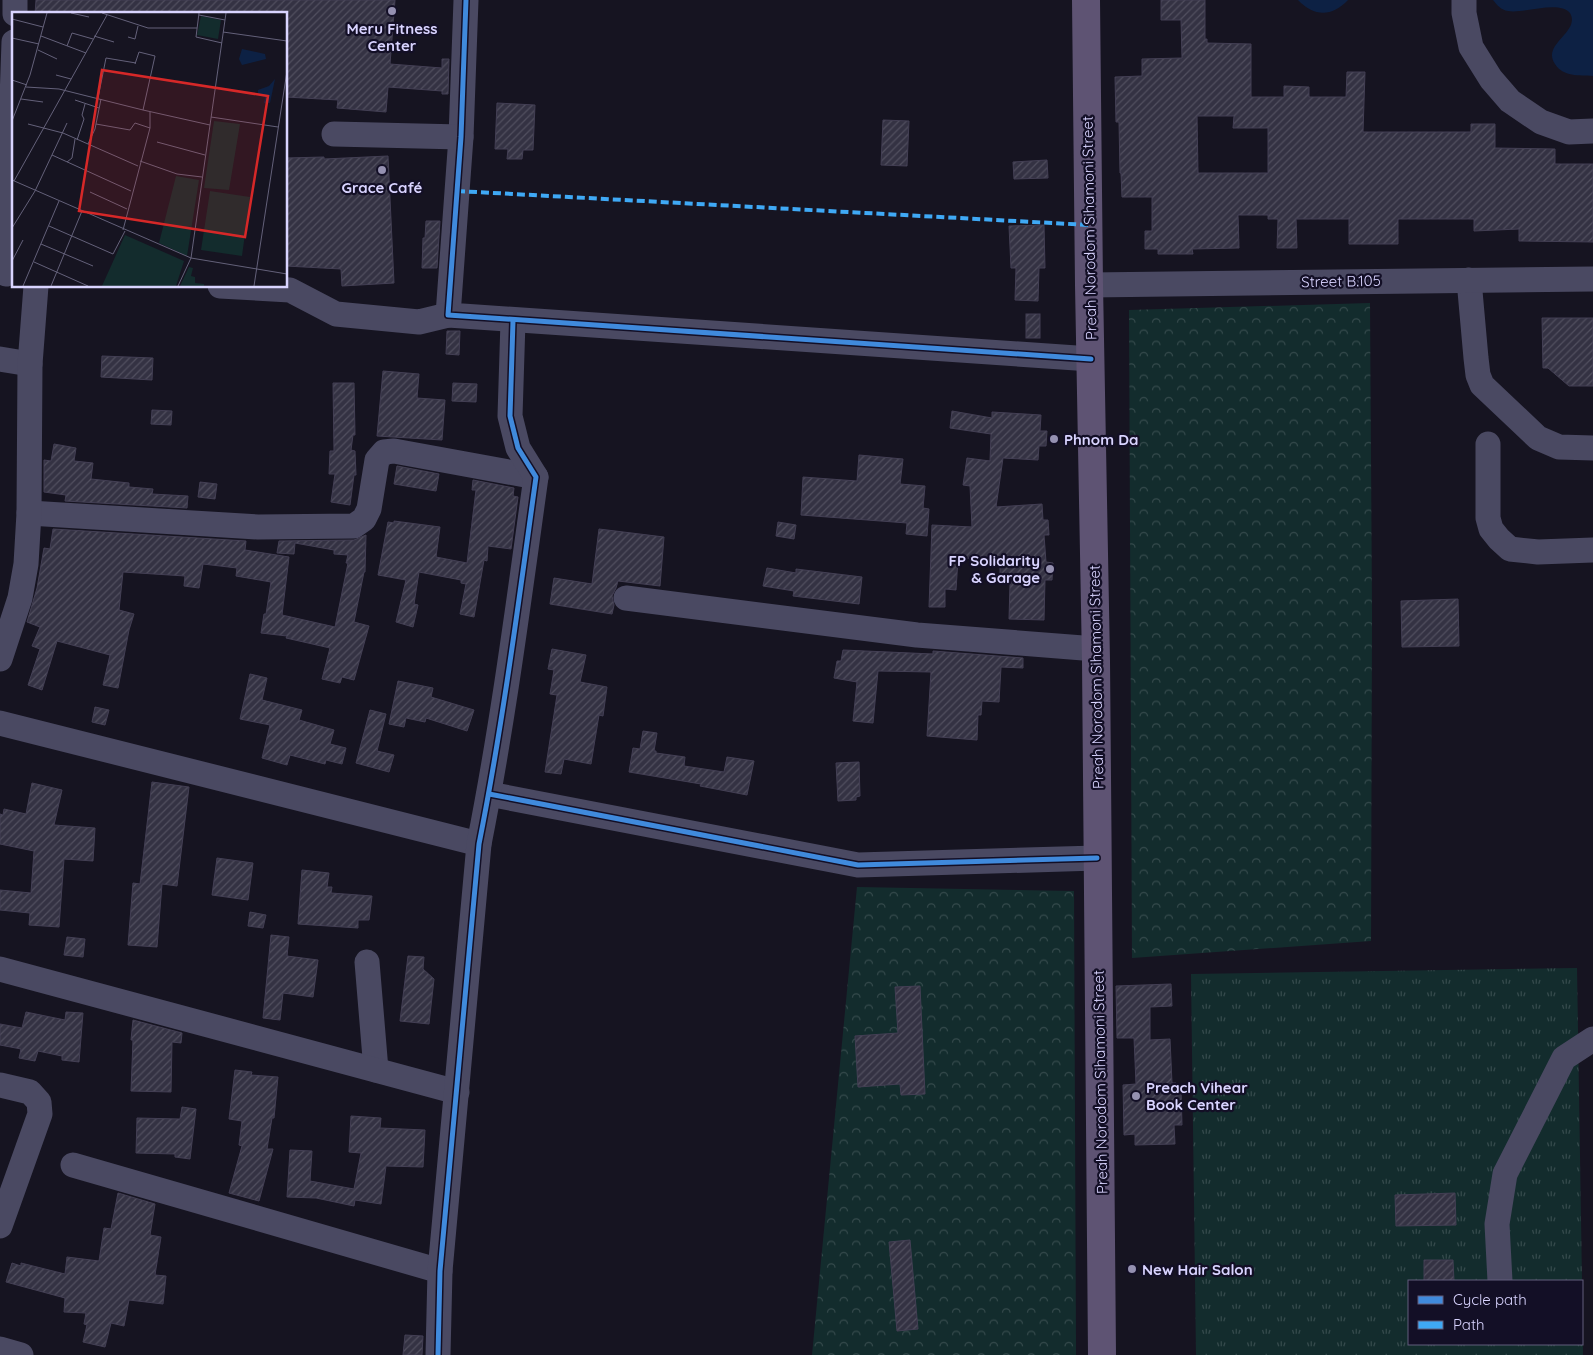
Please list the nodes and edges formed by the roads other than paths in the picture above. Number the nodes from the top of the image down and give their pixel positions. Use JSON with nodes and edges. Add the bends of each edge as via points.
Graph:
{"nodes":[{"id":1,"x":466,"y":0,"type":"edge"},
{"id":2,"x":1086,"y":0,"type":"edge"},
{"id":3,"x":1464,"y":0,"type":"edge"},
{"id":4,"x":12,"y":108,"type":"edge"},
{"id":5,"x":1593,"y":131,"type":"edge"},
{"id":6,"x":334,"y":134,"type":"dead end"},
{"id":7,"x":461,"y":137,"type":"junction"},
{"id":8,"x":7,"y":274,"type":"edge"},
{"id":9,"x":1593,"y":278,"type":"edge"},
{"id":10,"x":1469,"y":280,"type":"junction"},
{"id":11,"x":1089,"y":285,"type":"junction"},
{"id":12,"x":36,"y":288,"type":"edge"},
{"id":13,"x":255,"y":288,"type":"edge"},
{"id":14,"x":448,"y":316,"type":"junction"},
{"id":15,"x":513,"y":321,"type":"junction"},
{"id":16,"x":0,"y":359,"type":"edge"},
{"id":17,"x":1091,"y":359,"type":"junction"},
{"id":18,"x":30,"y":364,"type":"junction"},
{"id":19,"x":1488,"y":444,"type":"dead end"},
{"id":20,"x":1593,"y":448,"type":"edge"},
{"id":21,"x":536,"y":477,"type":"junction"},
{"id":22,"x":29,"y":513,"type":"junction"},
{"id":23,"x":1593,"y":550,"type":"edge"},
{"id":24,"x":626,"y":598,"type":"dead end"},
{"id":25,"x":1096,"y":649,"type":"junction"},
{"id":26,"x":0,"y":659,"type":"edge"},
{"id":27,"x":0,"y":723,"type":"edge"},
{"id":28,"x":489,"y":794,"type":"junction"},
{"id":29,"x":479,"y":844,"type":"junction"},
{"id":30,"x":1097,"y":858,"type":"junction"},
{"id":31,"x":367,"y":962,"type":"dead end"},
{"id":32,"x":0,"y":969,"type":"edge"},
{"id":33,"x":1593,"y":1039,"type":"edge"},
{"id":34,"x":376,"y":1070,"type":"junction"},
{"id":35,"x":0,"y":1085,"type":"edge"},
{"id":36,"x":457,"y":1092,"type":"junction"},
{"id":37,"x":73,"y":1165,"type":"dead end"},
{"id":38,"x":0,"y":1226,"type":"edge"},
{"id":39,"x":440,"y":1271,"type":"junction"},
{"id":40,"x":1500,"y":1280,"type":"edge"},
{"id":41,"x":0,"y":1349,"type":"edge"},
{"id":42,"x":21,"y":1355,"type":"edge"},
{"id":43,"x":438,"y":1355,"type":"edge"},
{"id":44,"x":1102,"y":1355,"type":"edge"}],
"edges":[{"from":1,"to":7,"type":"street"},
{"from":2,"to":11,"type":"main road","name":"Preah Norodom Sihamoni Street"},
{"from":3,"to":5,"type":"street","via":[[1471,47],[1491,79],[1510,101],[1540,122],[1569,132]]},
{"from":4,"to":8,"type":"street"},
{"from":6,"to":7,"type":"street"},
{"from":7,"to":14,"type":"street"},
{"from":9,"to":10,"type":"street","name":"Street B.105"},
{"from":10,"to":11,"type":"street","name":"Street B.105"},
{"from":10,"to":20,"type":"street","via":[[1478,375],[1482,385],[1538,438],[1559,447]]},
{"from":11,"to":17,"type":"main road","name":"Preah Norodom Sihamoni Street"},
{"from":12,"to":18,"type":"street"},
{"from":13,"to":14,"type":"street","via":[[290,290],[336,314],[419,322]]},
{"from":14,"to":15,"type":"street"},
{"from":15,"to":17,"type":"street"},
{"from":15,"to":21,"type":"street","via":[[510,416],[518,448]]},
{"from":16,"to":18,"type":"street"},
{"from":17,"to":25,"type":"main road","name":"Preah Norodom Sihamoni Street"},
{"from":18,"to":22,"type":"street"},
{"from":19,"to":23,"type":"street","via":[[1488,518],[1499,540],[1510,549],[1538,552]]},
{"from":21,"to":22,"type":"street","via":[[394,451],[384,452],[376,460],[369,509],[364,519],[354,526],[258,527]]},
{"from":21,"to":28,"type":"street"},
{"from":22,"to":26,"type":"street","via":[[20,598]]},
{"from":24,"to":25,"type":"street","via":[[917,635]]},
{"from":25,"to":30,"type":"main road","name":"Preah Norodom Sihamoni Street"},
{"from":27,"to":29,"type":"street"},
{"from":28,"to":29,"type":"street"},
{"from":28,"to":30,"type":"street","via":[[858,866]]},
{"from":29,"to":36,"type":"street"},
{"from":30,"to":44,"type":"main road","name":"Preah Norodom Sihamoni Street"},
{"from":31,"to":34,"type":"street"},
{"from":32,"to":34,"type":"street"},
{"from":33,"to":40,"type":"street","via":[[1564,1058],[1505,1174],[1497,1224]]},
{"from":34,"to":36,"type":"street"},
{"from":35,"to":38,"type":"street","via":[[30,1092],[39,1102],[40,1114]]},
{"from":36,"to":39,"type":"street"},
{"from":37,"to":39,"type":"street"},
{"from":39,"to":43,"type":"street"},
{"from":41,"to":42,"type":"street"}]}
